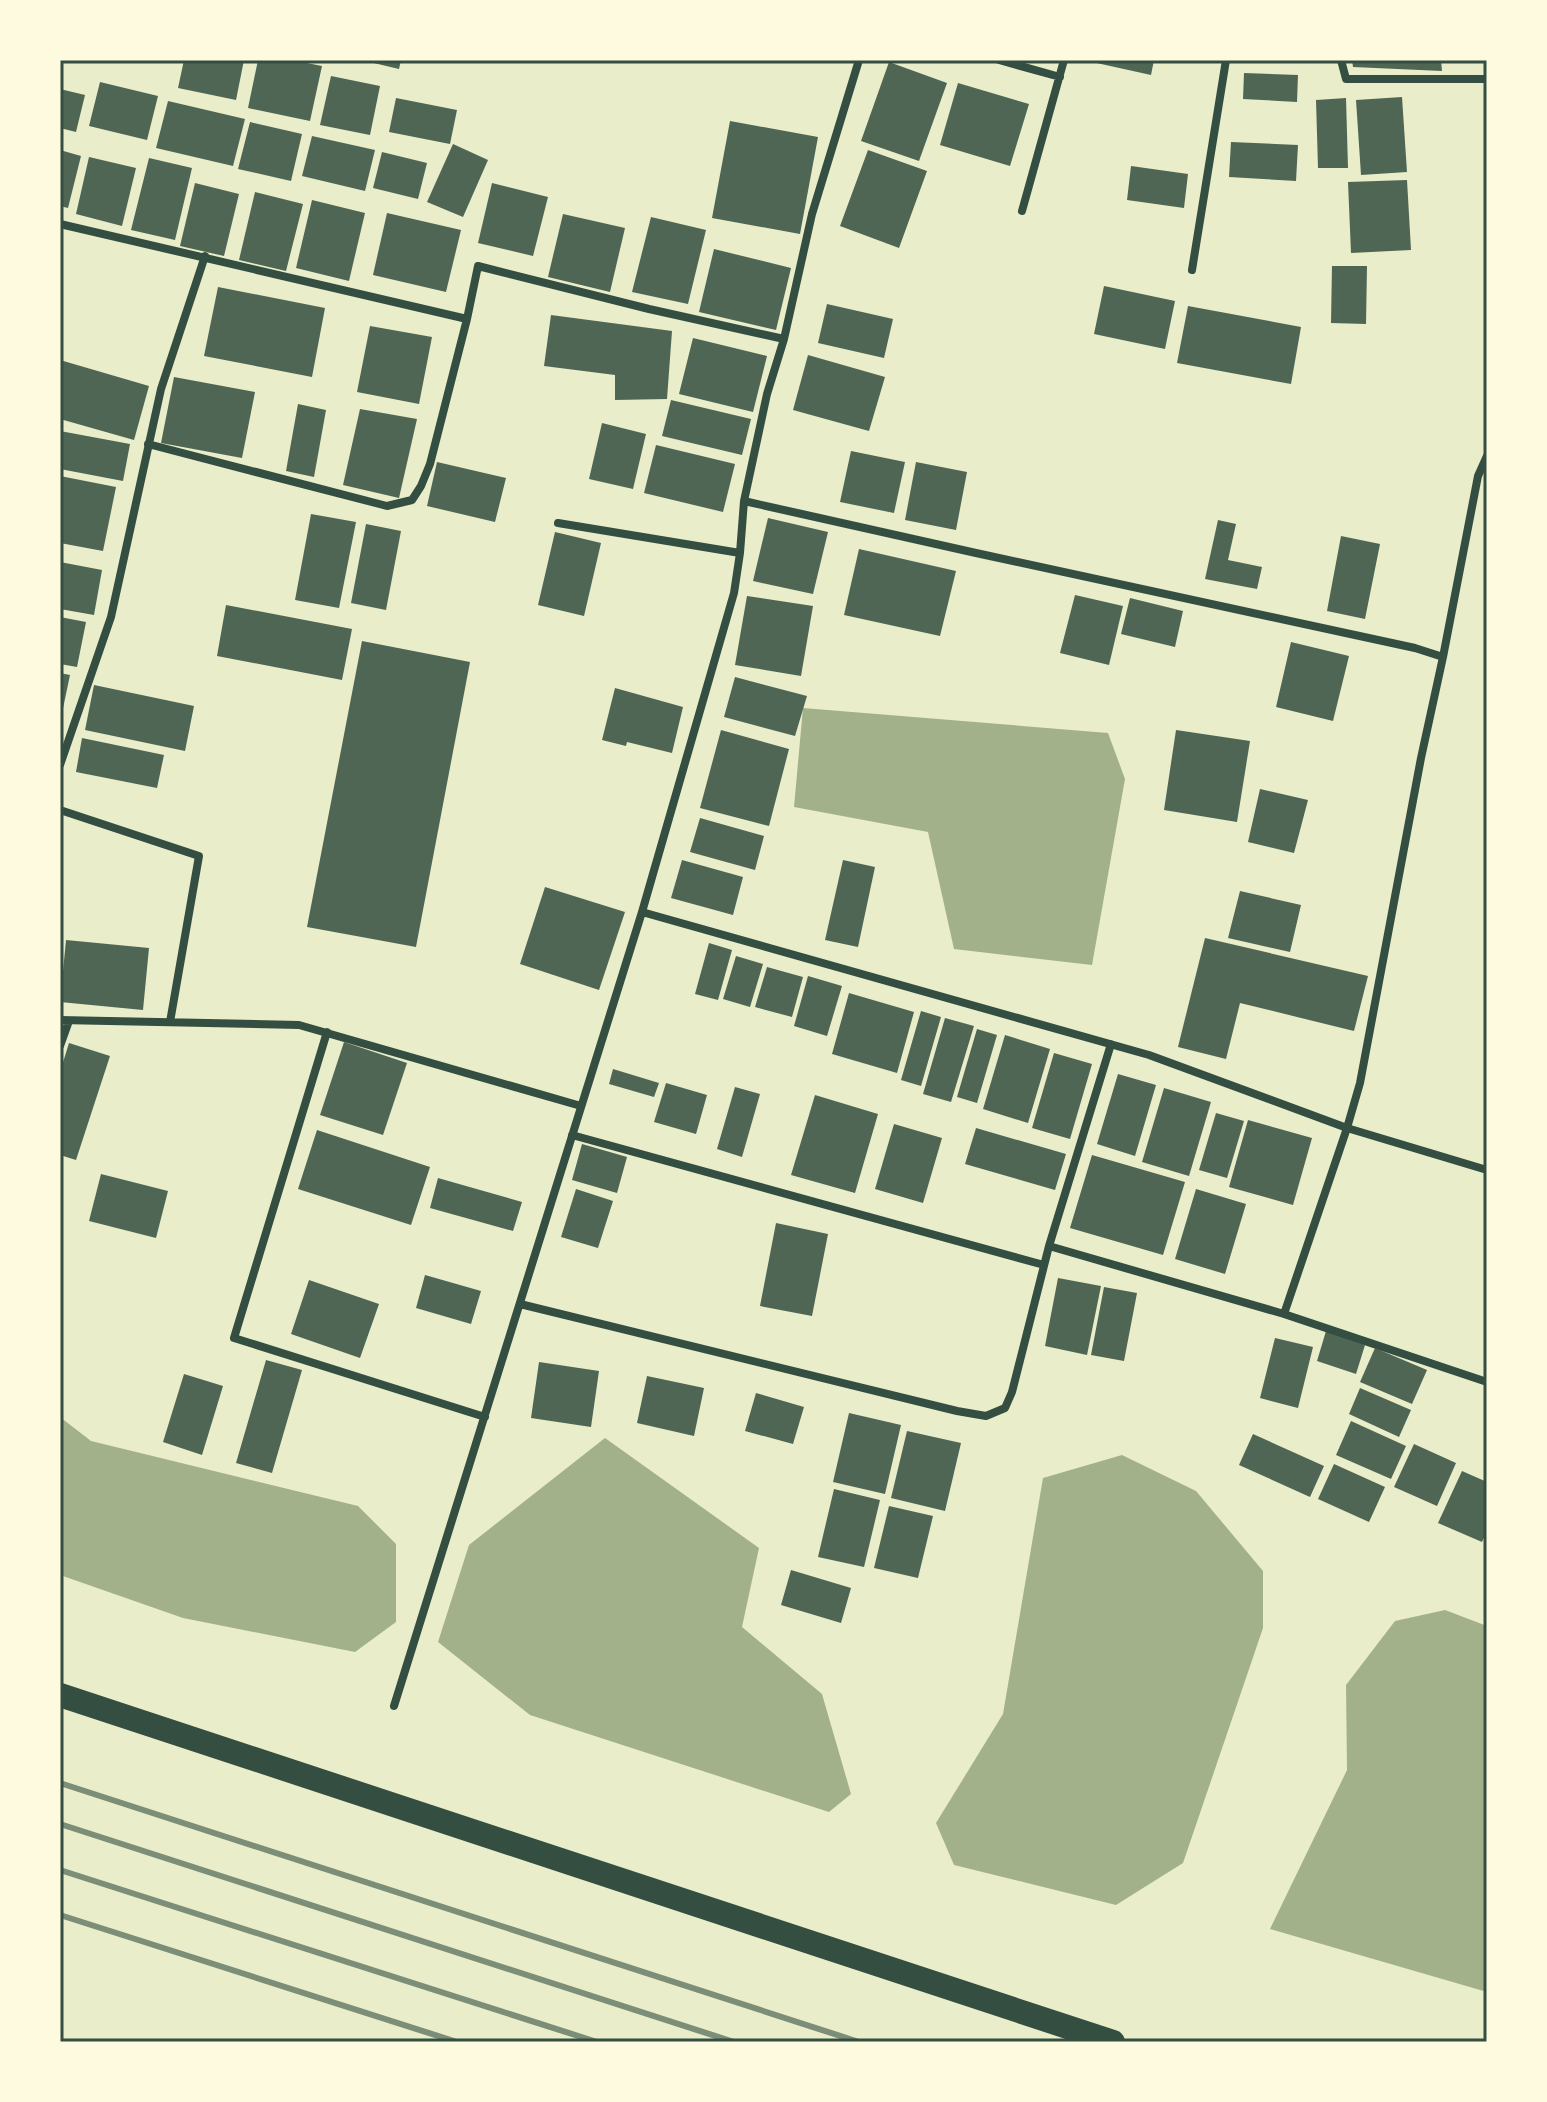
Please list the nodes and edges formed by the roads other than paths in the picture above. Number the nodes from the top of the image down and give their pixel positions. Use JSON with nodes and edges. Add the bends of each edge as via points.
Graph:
{"nodes":[{"id":1,"x":859,"y":60,"type":"edge"},
{"id":2,"x":999,"y":60,"type":"edge"},
{"id":3,"x":1064,"y":60,"type":"edge"},
{"id":4,"x":1226,"y":60,"type":"edge"},
{"id":5,"x":1341,"y":60,"type":"edge"},
{"id":6,"x":1060,"y":77,"type":"junction"},
{"id":7,"x":1487,"y":79,"type":"edge"},
{"id":8,"x":1022,"y":211,"type":"dead end"},
{"id":9,"x":60,"y":224,"type":"edge"},
{"id":10,"x":205,"y":256,"type":"junction"},
{"id":11,"x":1192,"y":270,"type":"dead end"},
{"id":12,"x":467,"y":319,"type":"junction"},
{"id":13,"x":784,"y":339,"type":"junction"},
{"id":14,"x":148,"y":444,"type":"junction"},
{"id":15,"x":1487,"y":456,"type":"edge"},
{"id":16,"x":744,"y":501,"type":"junction"},
{"id":17,"x":558,"y":523,"type":"dead end"},
{"id":18,"x":740,"y":553,"type":"junction"},
{"id":19,"x":1443,"y":657,"type":"junction"},
{"id":20,"x":60,"y":765,"type":"edge"},
{"id":21,"x":60,"y":810,"type":"edge"},
{"id":22,"x":642,"y":912,"type":"junction"},
{"id":23,"x":64,"y":1020,"type":"edge"},
{"id":24,"x":170,"y":1022,"type":"junction"},
{"id":25,"x":327,"y":1032,"type":"junction"},
{"id":26,"x":1111,"y":1044,"type":"junction"},
{"id":27,"x":60,"y":1046,"type":"edge"},
{"id":28,"x":581,"y":1106,"type":"junction"},
{"id":29,"x":1347,"y":1128,"type":"junction"},
{"id":30,"x":572,"y":1135,"type":"junction"},
{"id":31,"x":1487,"y":1170,"type":"edge"},
{"id":32,"x":1049,"y":1246,"type":"junction"},
{"id":33,"x":1044,"y":1265,"type":"junction"},
{"id":34,"x":520,"y":1304,"type":"junction"},
{"id":35,"x":1284,"y":1314,"type":"junction"},
{"id":36,"x":1487,"y":1382,"type":"edge"},
{"id":37,"x":485,"y":1417,"type":"junction"},
{"id":38,"x":60,"y":1695,"type":"edge"},
{"id":39,"x":394,"y":1706,"type":"dead end"},
{"id":40,"x":1113,"y":2042,"type":"edge"}],
"edges":[{"from":1,"to":13,"type":"street","via":[[812,214]]},
{"from":2,"to":6,"type":"street"},
{"from":3,"to":6,"type":"street"},
{"from":4,"to":11,"type":"street"},
{"from":5,"to":7,"type":"street","via":[[1346,79]]},
{"from":6,"to":8,"type":"street"},
{"from":9,"to":10,"type":"street"},
{"from":10,"to":12,"type":"street"},
{"from":10,"to":14,"type":"street"},
{"from":12,"to":13,"type":"street","via":[[478,266]]},
{"from":12,"to":14,"type":"street","via":[[430,464],[412,500],[387,506]]},
{"from":13,"to":16,"type":"street"},
{"from":14,"to":20,"type":"street","via":[[111,617]]},
{"from":15,"to":19,"type":"street","via":[[1478,476]]},
{"from":16,"to":18,"type":"street"},
{"from":16,"to":19,"type":"street"},
{"from":17,"to":18,"type":"street"},
{"from":18,"to":22,"type":"street","via":[[734,593]]},
{"from":19,"to":29,"type":"street"},
{"from":21,"to":24,"type":"street","via":[[199,856]]},
{"from":22,"to":26,"type":"street"},
{"from":22,"to":28,"type":"street"},
{"from":23,"to":24,"type":"street"},
{"from":23,"to":27,"type":"street"},
{"from":24,"to":25,"type":"street","via":[[299,1025]]},
{"from":25,"to":28,"type":"street"},
{"from":25,"to":37,"type":"street","via":[[234,1338]]},
{"from":26,"to":29,"type":"street"},
{"from":26,"to":32,"type":"street"},
{"from":28,"to":30,"type":"street"},
{"from":29,"to":31,"type":"street"},
{"from":29,"to":35,"type":"street"},
{"from":30,"to":33,"type":"street"},
{"from":30,"to":34,"type":"street"},
{"from":32,"to":33,"type":"street"},
{"from":32,"to":35,"type":"street"},
{"from":33,"to":34,"type":"street","via":[[1012,1392],[1005,1408],[986,1416]]},
{"from":34,"to":37,"type":"street"},
{"from":35,"to":36,"type":"street"},
{"from":37,"to":39,"type":"street"},
{"from":38,"to":40,"type":"highway"}]}
